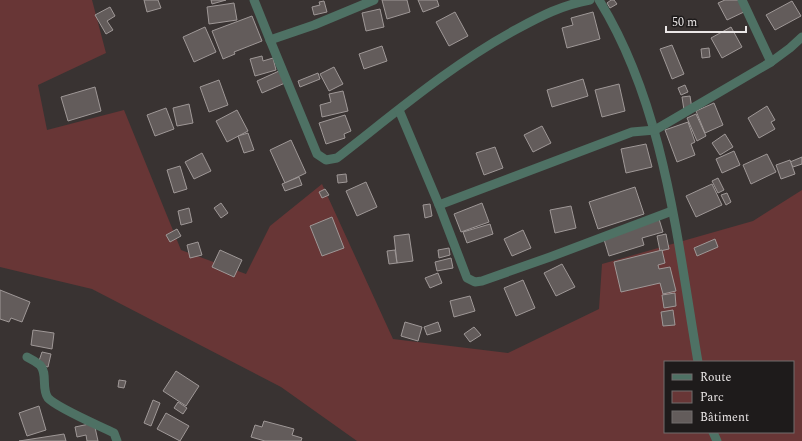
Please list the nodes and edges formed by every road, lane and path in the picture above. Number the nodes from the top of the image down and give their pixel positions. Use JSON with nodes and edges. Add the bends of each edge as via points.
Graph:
{"nodes":[{"id":1,"x":254,"y":0,"type":"edge"},
{"id":2,"x":374,"y":0,"type":"edge"},
{"id":3,"x":590,"y":0,"type":"edge"},
{"id":4,"x":599,"y":0,"type":"edge"},
{"id":5,"x":742,"y":0,"type":"edge"},
{"id":6,"x":802,"y":37,"type":"edge"},
{"id":7,"x":270,"y":40,"type":"junction"},
{"id":8,"x":771,"y":62,"type":"junction"},
{"id":9,"x":399,"y":110,"type":"junction"},
{"id":10,"x":654,"y":130,"type":"junction"},
{"id":11,"x":439,"y":205,"type":"junction"},
{"id":12,"x":672,"y":211,"type":"junction"},
{"id":13,"x":27,"y":356,"type":"dead end"},
{"id":14,"x":698,"y":361,"type":"edge"},
{"id":15,"x":117,"y":441,"type":"edge"}],
"edges":[{"from":1,"to":7,"type":"street"},
{"from":2,"to":7,"type":"street"},
{"from":3,"to":9,"type":"street","via":[[552,12],[497,40]]},
{"from":4,"to":10,"type":"street","via":[[614,24],[632,64]]},
{"from":5,"to":8,"type":"street"},
{"from":6,"to":8,"type":"street"},
{"from":7,"to":9,"type":"street","via":[[316,154],[326,160],[337,158]]},
{"from":8,"to":10,"type":"street"},
{"from":9,"to":11,"type":"street"},
{"from":10,"to":11,"type":"street","via":[[632,132]]},
{"from":10,"to":12,"type":"street"},
{"from":11,"to":12,"type":"street","via":[[468,278],[475,282]]},
{"from":12,"to":14,"type":"street"},
{"from":13,"to":15,"type":"street","via":[[43,370],[48,397],[57,405],[114,432]]}]}
